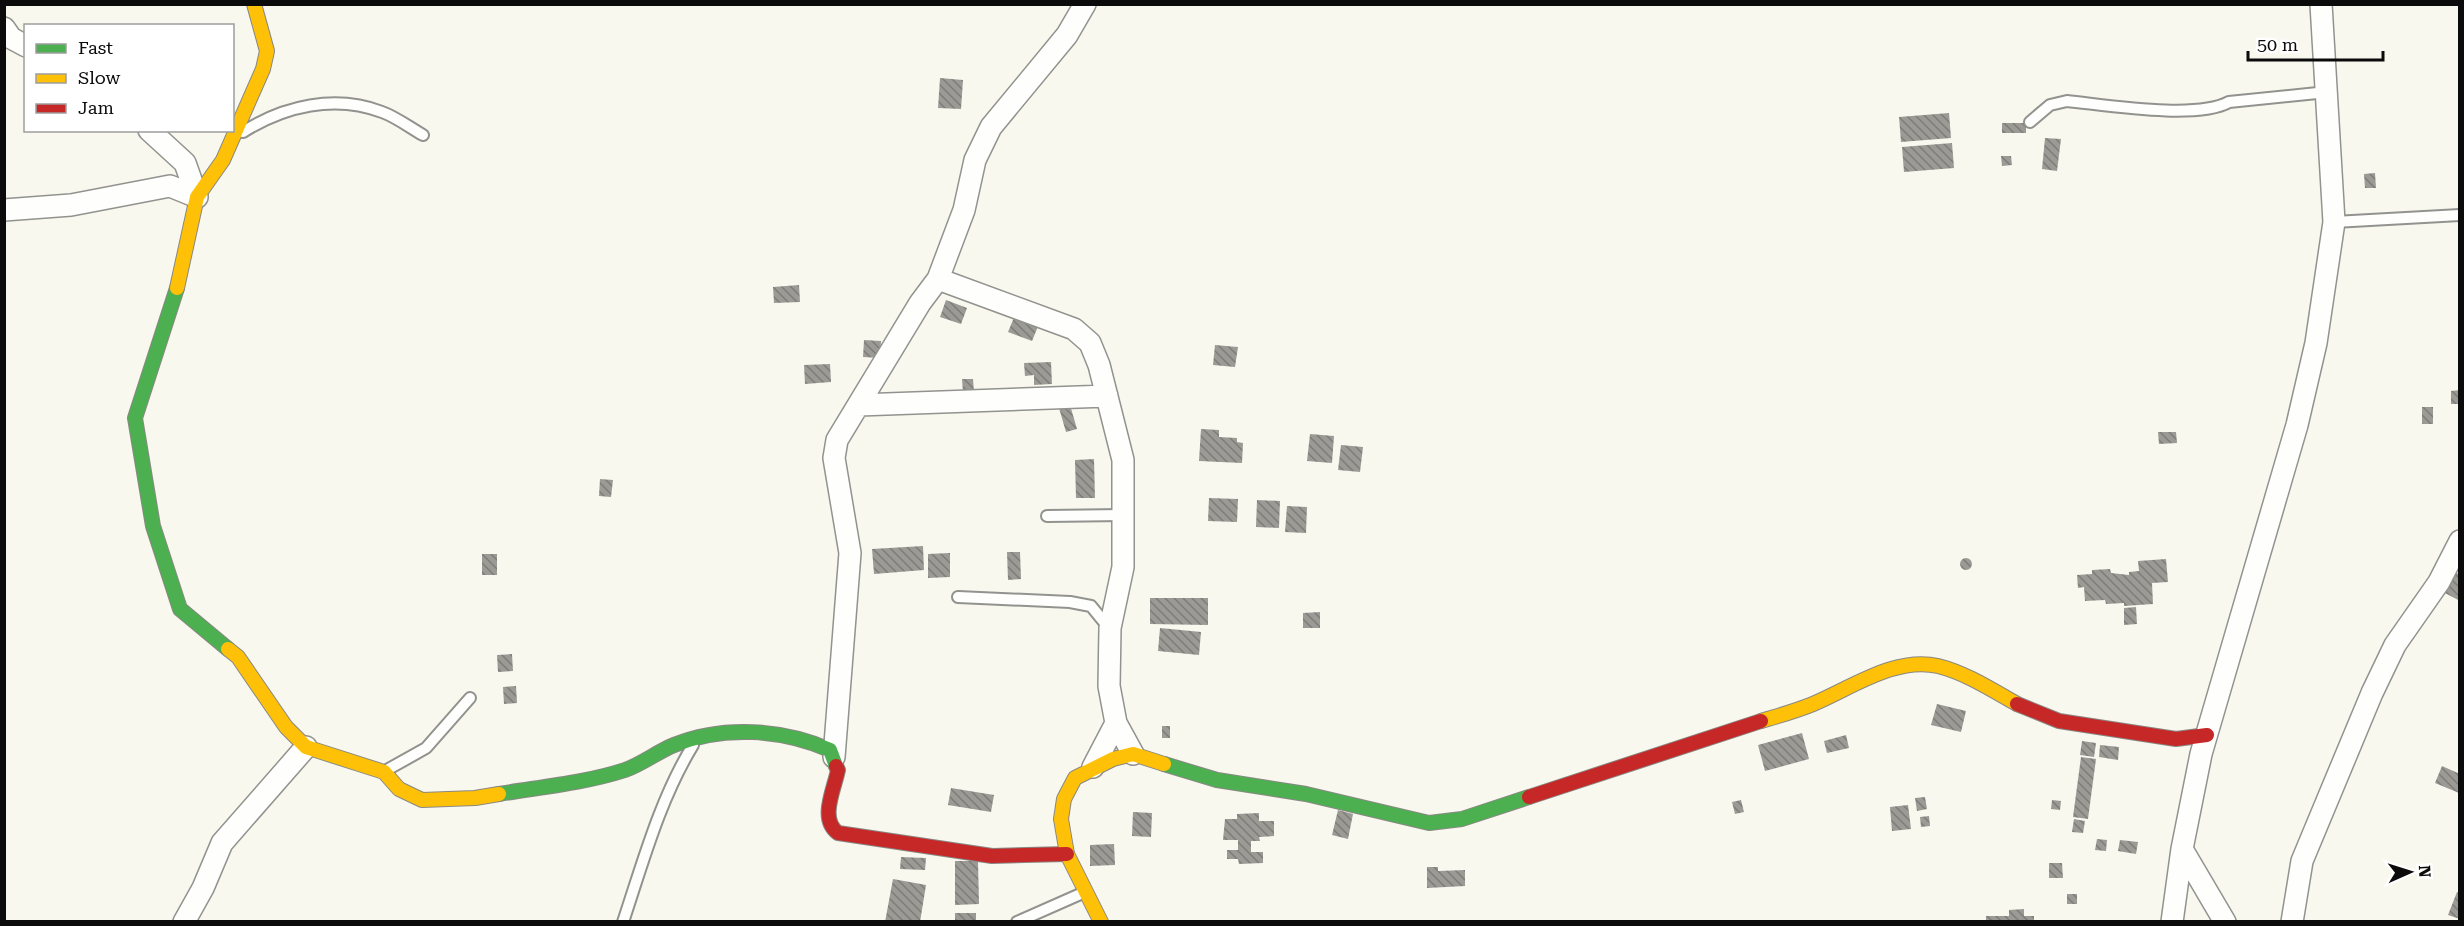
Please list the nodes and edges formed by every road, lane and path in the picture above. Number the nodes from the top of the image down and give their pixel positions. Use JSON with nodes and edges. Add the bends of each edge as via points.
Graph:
{"nodes":[{"id":1,"x":254,"y":4,"type":"edge"},
{"id":2,"x":1085,"y":4,"type":"edge"},
{"id":3,"x":2320,"y":4,"type":"edge"},
{"id":4,"x":4,"y":28,"type":"edge"},
{"id":5,"x":24,"y":45,"type":"edge"},
{"id":6,"x":2327,"y":92,"type":"junction"},
{"id":7,"x":2030,"y":122,"type":"dead end"},
{"id":8,"x":151,"y":132,"type":"edge"},
{"id":9,"x":423,"y":135,"type":"dead end"},
{"id":10,"x":233,"y":138,"type":"junction"},
{"id":11,"x":197,"y":197,"type":"junction"},
{"id":12,"x":4,"y":210,"type":"edge"},
{"id":13,"x":2460,"y":215,"type":"edge"},
{"id":14,"x":2334,"y":222,"type":"junction"},
{"id":15,"x":938,"y":279,"type":"junction"},
{"id":16,"x":1107,"y":396,"type":"junction"},
{"id":17,"x":859,"y":405,"type":"junction"},
{"id":18,"x":1123,"y":515,"type":"junction"},
{"id":19,"x":1047,"y":516,"type":"dead end"},
{"id":20,"x":2460,"y":541,"type":"edge"},
{"id":21,"x":958,"y":597,"type":"dead end"},
{"id":22,"x":1110,"y":628,"type":"junction"},
{"id":23,"x":470,"y":698,"type":"dead end"},
{"id":24,"x":1116,"y":723,"type":"junction"},
{"id":25,"x":2207,"y":735,"type":"junction"},
{"id":26,"x":698,"y":737,"type":"junction"},
{"id":27,"x":306,"y":747,"type":"junction"},
{"id":28,"x":1133,"y":754,"type":"junction"},
{"id":29,"x":834,"y":757,"type":"junction"},
{"id":30,"x":1093,"y":767,"type":"junction"},
{"id":31,"x":384,"y":772,"type":"junction"},
{"id":32,"x":2182,"y":849,"type":"junction"},
{"id":33,"x":1067,"y":854,"type":"junction"},
{"id":34,"x":1085,"y":892,"type":"junction"},
{"id":35,"x":184,"y":921,"type":"edge"},
{"id":36,"x":623,"y":921,"type":"edge"},
{"id":37,"x":1017,"y":921,"type":"edge"},
{"id":38,"x":1101,"y":921,"type":"edge"},
{"id":39,"x":2172,"y":921,"type":"edge"},
{"id":40,"x":2225,"y":921,"type":"edge"},
{"id":41,"x":2292,"y":921,"type":"edge"}],
"edges":[{"from":1,"to":10,"type":"street","via":[[267,51]]},
{"from":2,"to":15,"type":"street","via":[[1067,35],[992,127],[975,160],[964,210]]},
{"from":3,"to":6,"type":"street"},
{"from":4,"to":5,"type":"street","via":[[11,38]]},
{"from":6,"to":7,"type":"lane","via":[[2229,102],[2217,109],[2067,101],[2050,105]]},
{"from":6,"to":14,"type":"street"},
{"from":8,"to":11,"type":"street","via":[[185,163]]},
{"from":9,"to":10,"type":"lane","via":[[382,112],[356,105],[328,104],[281,111]]},
{"from":10,"to":11,"type":"street"},
{"from":11,"to":12,"type":"street","via":[[170,186],[71,206]]},
{"from":11,"to":27,"type":"street","via":[[181,275],[135,418],[153,526],[180,609],[238,657],[286,727]]},
{"from":13,"to":14,"type":"lane"},
{"from":14,"to":25,"type":"street","via":[[2316,343],[2297,425]]},
{"from":15,"to":16,"type":"street","via":[[1074,329],[1090,343]]},
{"from":15,"to":17,"type":"street"},
{"from":16,"to":17,"type":"street"},
{"from":16,"to":18,"type":"street","via":[[1123,460]]},
{"from":17,"to":29,"type":"street","via":[[837,440],[834,458],[850,553]]},
{"from":18,"to":19,"type":"lane"},
{"from":18,"to":22,"type":"street","via":[[1123,567]]},
{"from":20,"to":41,"type":"street","via":[[2439,582],[2395,645],[2372,693],[2302,861]]},
{"from":21,"to":22,"type":"lane","via":[[1091,606]]},
{"from":22,"to":24,"type":"street","via":[[1109,686]]},
{"from":23,"to":31,"type":"lane","via":[[426,748]]},
{"from":24,"to":28,"type":"street"},
{"from":24,"to":30,"type":"street"},
{"from":25,"to":28,"type":"street","via":[[2176,739],[2059,721],[2023,708],[1972,679],[1939,666],[1917,663],[1900,666],[1810,705],[1462,819],[1429,823],[1306,794],[1217,780]]},
{"from":25,"to":32,"type":"street"},
{"from":26,"to":29,"type":"street","via":[[742,731],[807,740],[821,744]]},
{"from":26,"to":31,"type":"street","via":[[627,769],[599,777],[475,798],[422,800],[399,789]]},
{"from":26,"to":36,"type":"lane","via":[[674,779]]},
{"from":27,"to":31,"type":"street"},
{"from":27,"to":35,"type":"street","via":[[222,843]]},
{"from":28,"to":30,"type":"street"},
{"from":29,"to":33,"type":"street","via":[[838,770],[827,819],[838,833],[992,856]]},
{"from":30,"to":33,"type":"street","via":[[1075,778],[1064,799],[1061,819]]},
{"from":32,"to":39,"type":"street"},
{"from":32,"to":40,"type":"street"},
{"from":33,"to":34,"type":"street"},
{"from":34,"to":37,"type":"lane"},
{"from":34,"to":38,"type":"street"}]}
